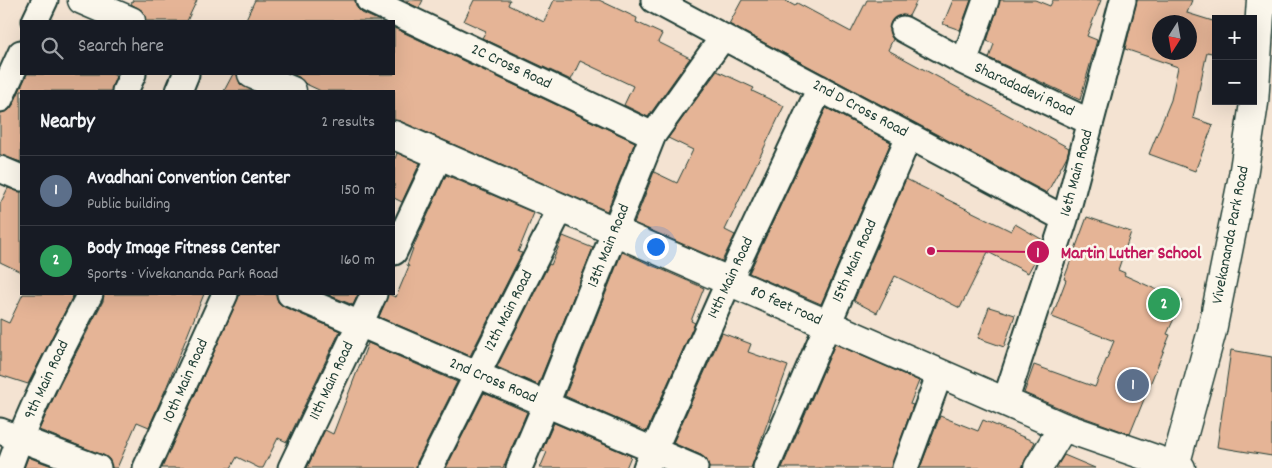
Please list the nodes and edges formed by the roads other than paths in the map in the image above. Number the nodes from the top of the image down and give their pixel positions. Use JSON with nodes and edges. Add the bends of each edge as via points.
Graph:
{"nodes":[{"id":1,"x":45,"y":0,"type":"edge"},
{"id":2,"x":82,"y":0,"type":"edge"},
{"id":3,"x":370,"y":0,"type":"edge"},
{"id":4,"x":654,"y":0,"type":"edge"},
{"id":5,"x":986,"y":0,"type":"edge"},
{"id":6,"x":1123,"y":0,"type":"edge"},
{"id":7,"x":1261,"y":0,"type":"edge"},
{"id":8,"x":36,"y":20,"type":"edge"},
{"id":9,"x":129,"y":20,"type":"edge"},
{"id":10,"x":903,"y":29,"type":"dead end"},
{"id":11,"x":723,"y":36,"type":"junction"},
{"id":12,"x":20,"y":54,"type":"edge"},
{"id":13,"x":964,"y":62,"type":"junction"},
{"id":14,"x":133,"y":75,"type":"edge"},
{"id":15,"x":186,"y":75,"type":"edge"},
{"id":16,"x":254,"y":75,"type":"edge"},
{"id":17,"x":820,"y":88,"type":"junction"},
{"id":18,"x":125,"y":90,"type":"edge"},
{"id":19,"x":179,"y":90,"type":"edge"},
{"id":20,"x":290,"y":90,"type":"edge"},
{"id":21,"x":0,"y":99,"type":"edge"},
{"id":22,"x":1090,"y":122,"type":"junction"},
{"id":23,"x":395,"y":135,"type":"edge"},
{"id":24,"x":653,"y":135,"type":"junction"},
{"id":25,"x":909,"y":136,"type":"junction"},
{"id":26,"x":440,"y":155,"type":"junction"},
{"id":27,"x":0,"y":169,"type":"edge"},
{"id":28,"x":20,"y":178,"type":"edge"},
{"id":29,"x":561,"y":208,"type":"junction"},
{"id":30,"x":1065,"y":219,"type":"junction"},
{"id":31,"x":615,"y":231,"type":"junction"},
{"id":32,"x":395,"y":250,"type":"edge"},
{"id":33,"x":730,"y":281,"type":"junction"},
{"id":34,"x":89,"y":295,"type":"edge"},
{"id":35,"x":225,"y":295,"type":"edge"},
{"id":36,"x":292,"y":295,"type":"edge"},
{"id":37,"x":374,"y":295,"type":"edge"},
{"id":38,"x":360,"y":323,"type":"junction"},
{"id":39,"x":827,"y":324,"type":"junction"},
{"id":40,"x":940,"y":373,"type":"junction"},
{"id":41,"x":477,"y":374,"type":"junction"},
{"id":42,"x":1005,"y":402,"type":"junction"},
{"id":43,"x":546,"y":404,"type":"junction"},
{"id":44,"x":1063,"y":427,"type":"junction"},
{"id":45,"x":10,"y":435,"type":"edge"},
{"id":46,"x":649,"y":459,"type":"edge"},
{"id":47,"x":1178,"y":467,"type":"edge"},
{"id":48,"x":9,"y":468,"type":"edge"},
{"id":49,"x":98,"y":468,"type":"edge"},
{"id":50,"x":146,"y":468,"type":"edge"},
{"id":51,"x":291,"y":468,"type":"edge"},
{"id":52,"x":430,"y":468,"type":"edge"},
{"id":53,"x":519,"y":468,"type":"edge"},
{"id":54,"x":695,"y":468,"type":"edge"},
{"id":55,"x":766,"y":468,"type":"edge"},
{"id":56,"x":905,"y":468,"type":"edge"},
{"id":57,"x":1038,"y":468,"type":"edge"}],
"edges":[{"from":1,"to":8,"type":"street"},
{"from":2,"to":9,"type":"street"},
{"from":3,"to":24,"type":"street","name":"2C Cross Road"},
{"from":4,"to":11,"type":"street","name":"2nd D Cross Road"},
{"from":5,"to":13,"type":"street","name":"Sharadadevi Road"},
{"from":6,"to":22,"type":"street","name":"16th Main Road"},
{"from":7,"to":47,"type":"street","name":"Vivekananda Park Road","via":[[1254,104],[1243,176],[1212,331]]},
{"from":10,"to":13,"type":"street"},
{"from":11,"to":17,"type":"street","name":"2nd D Cross Road"},
{"from":11,"to":24,"type":"street","name":"13th Main Road"},
{"from":12,"to":21,"type":"street"},
{"from":13,"to":22,"type":"street","name":"Sharadadevi Road"},
{"from":14,"to":18,"type":"street"},
{"from":15,"to":19,"type":"street"},
{"from":16,"to":20,"type":"street"},
{"from":17,"to":25,"type":"street","name":"2nd D Cross Road"},
{"from":17,"to":33,"type":"street","name":"14th Main Road"},
{"from":22,"to":30,"type":"street","name":"16th Main Road"},
{"from":23,"to":26,"type":"street","name":"80 feet road"},
{"from":24,"to":31,"type":"street","name":"13th Main Road"},
{"from":25,"to":30,"type":"street","name":"2nd D Cross Road"},
{"from":25,"to":39,"type":"street","name":"15th Main Road"},
{"from":26,"to":29,"type":"street","name":"80 feet road"},
{"from":26,"to":32,"type":"street"},
{"from":27,"to":28,"type":"street"},
{"from":29,"to":31,"type":"street","name":"80 feet road"},
{"from":29,"to":41,"type":"street","name":"12th Main Road"},
{"from":30,"to":42,"type":"street","name":"16th Main Road"},
{"from":31,"to":33,"type":"street","name":"80 feet road"},
{"from":31,"to":43,"type":"street","name":"13th Main Road"},
{"from":33,"to":39,"type":"street","name":"80 feet road"},
{"from":33,"to":46,"type":"street","name":"14th Main Road"},
{"from":34,"to":45,"type":"street","name":"9th Main Road"},
{"from":35,"to":50,"type":"street","name":"10th Main Road"},
{"from":36,"to":38,"type":"street","name":"2nd Cross Road"},
{"from":37,"to":38,"type":"street","name":"11th Main Road"},
{"from":38,"to":41,"type":"street","name":"2nd Cross Road"},
{"from":38,"to":51,"type":"street","name":"11th Main Road"},
{"from":39,"to":40,"type":"street","name":"80 feet road"},
{"from":39,"to":55,"type":"street","name":"15th Main Road"},
{"from":40,"to":42,"type":"street","name":"80 feet road"},
{"from":40,"to":56,"type":"street"},
{"from":41,"to":43,"type":"street","name":"2nd Cross Road"},
{"from":41,"to":52,"type":"street","name":"12th Main Road"},
{"from":42,"to":44,"type":"street","name":"80 feet road"},
{"from":43,"to":46,"type":"street","name":"2nd Cross Road"},
{"from":43,"to":53,"type":"street","name":"13th Main Road"},
{"from":44,"to":47,"type":"street","name":"80 feet road"},
{"from":44,"to":57,"type":"street"},
{"from":45,"to":48,"type":"street","name":"9th Main Road"},
{"from":45,"to":49,"type":"street"},
{"from":46,"to":54,"type":"street","name":"2nd Cross Road"}]}
